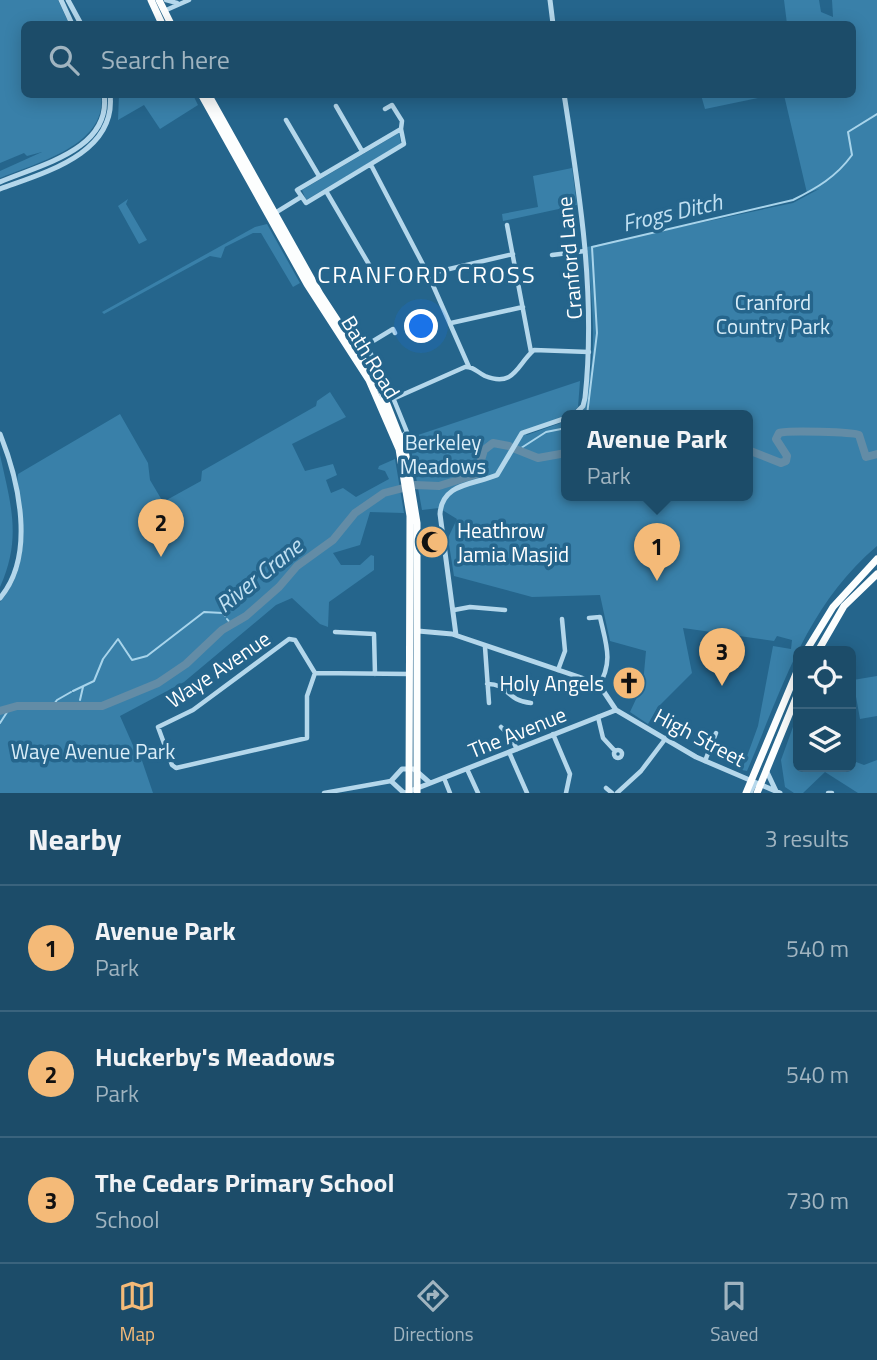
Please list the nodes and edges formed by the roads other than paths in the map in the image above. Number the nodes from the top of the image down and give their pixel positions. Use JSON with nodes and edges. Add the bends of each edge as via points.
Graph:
{"nodes":[{"id":1,"x":61,"y":0,"type":"edge"},
{"id":2,"x":68,"y":0,"type":"edge"},
{"id":3,"x":151,"y":0,"type":"edge"},
{"id":4,"x":159,"y":0,"type":"edge"},
{"id":5,"x":166,"y":0,"type":"edge"},
{"id":6,"x":189,"y":0,"type":"edge"},
{"id":7,"x":550,"y":0,"type":"edge"},
{"id":8,"x":177,"y":3,"type":"junction"},
{"id":9,"x":163,"y":11,"type":"junction"},
{"id":10,"x":71,"y":21,"type":"edge"},
{"id":11,"x":79,"y":21,"type":"edge"},
{"id":12,"x":162,"y":21,"type":"edge"},
{"id":13,"x":169,"y":21,"type":"edge"},
{"id":14,"x":553,"y":21,"type":"edge"},
{"id":15,"x":104,"y":98,"type":"edge"},
{"id":16,"x":109,"y":98,"type":"edge"},
{"id":17,"x":203,"y":98,"type":"edge"},
{"id":18,"x":210,"y":98,"type":"edge"},
{"id":19,"x":565,"y":98,"type":"edge"},
{"id":20,"x":336,"y":106,"type":"dead end"},
{"id":21,"x":385,"y":109,"type":"dead end"},
{"id":22,"x":286,"y":120,"type":"dead end"},
{"id":23,"x":401,"y":129,"type":"junction"},
{"id":24,"x":362,"y":151,"type":"junction"},
{"id":25,"x":371,"y":165,"type":"junction"},
{"id":26,"x":319,"y":176,"type":"junction"},
{"id":27,"x":0,"y":182,"type":"edge"},
{"id":28,"x":0,"y":189,"type":"edge"},
{"id":29,"x":326,"y":191,"type":"junction"},
{"id":30,"x":301,"y":197,"type":"junction"},
{"id":31,"x":272,"y":215,"type":"junction"},
{"id":32,"x":507,"y":225,"type":"dead end"},
{"id":33,"x":585,"y":251,"type":"junction"},
{"id":34,"x":513,"y":254,"type":"junction"},
{"id":35,"x":552,"y":255,"type":"dead end"},
{"id":36,"x":378,"y":271,"type":"dead end"},
{"id":37,"x":428,"y":274,"type":"junction"},
{"id":38,"x":523,"y":307,"type":"junction"},
{"id":39,"x":451,"y":323,"type":"junction"},
{"id":40,"x":393,"y":330,"type":"dead end"},
{"id":41,"x":365,"y":345,"type":"junction"},
{"id":42,"x":355,"y":351,"type":"junction"},
{"id":43,"x":531,"y":352,"type":"junction"},
{"id":44,"x":589,"y":352,"type":"junction"},
{"id":45,"x":470,"y":366,"type":"junction"},
{"id":46,"x":395,"y":398,"type":"junction"},
{"id":47,"x":579,"y":410,"type":"edge"},
{"id":48,"x":561,"y":420,"type":"edge"},
{"id":49,"x":0,"y":434,"type":"edge"},
{"id":50,"x":401,"y":437,"type":"junction"},
{"id":51,"x":409,"y":482,"type":"junction"},
{"id":52,"x":412,"y":498,"type":"junction"},
{"id":53,"x":877,"y":559,"type":"edge"},
{"id":54,"x":877,"y":574,"type":"edge"},
{"id":55,"x":0,"y":598,"type":"edge"},
{"id":56,"x":454,"y":610,"type":"junction"},
{"id":57,"x":505,"y":610,"type":"dead end"},
{"id":58,"x":589,"y":618,"type":"dead end"},
{"id":59,"x":562,"y":620,"type":"dead end"},
{"id":60,"x":418,"y":631,"type":"junction"},
{"id":61,"x":335,"y":632,"type":"dead end"},
{"id":62,"x":456,"y":635,"type":"junction"},
{"id":63,"x":809,"y":646,"type":"edge"},
{"id":64,"x":821,"y":646,"type":"edge"},
{"id":65,"x":485,"y":647,"type":"junction"},
{"id":66,"x":558,"y":670,"type":"junction"},
{"id":67,"x":315,"y":673,"type":"junction"},
{"id":68,"x":375,"y":674,"type":"junction"},
{"id":69,"x":410,"y":674,"type":"junction"},
{"id":70,"x":418,"y":679,"type":"junction"},
{"id":71,"x":793,"y":683,"type":"edge"},
{"id":72,"x":487,"y":684,"type":"junction"},
{"id":73,"x":598,"y":687,"type":"junction"},
{"id":74,"x":489,"y":702,"type":"dead end"},
{"id":75,"x":531,"y":703,"type":"dead end"},
{"id":76,"x":793,"y":704,"type":"edge"},
{"id":77,"x":616,"y":710,"type":"junction"},
{"id":78,"x":597,"y":717,"type":"junction"},
{"id":79,"x":501,"y":727,"type":"dead end"},
{"id":80,"x":716,"y":733,"type":"dead end"},
{"id":81,"x":554,"y":734,"type":"junction"},
{"id":82,"x":666,"y":737,"type":"junction"},
{"id":83,"x":517,"y":749,"type":"junction"},
{"id":84,"x":615,"y":751,"type":"dead end"},
{"id":85,"x":509,"y":752,"type":"junction"},
{"id":86,"x":705,"y":762,"type":"junction"},
{"id":87,"x":766,"y":768,"type":"junction"},
{"id":88,"x":412,"y":769,"type":"junction"},
{"id":89,"x":467,"y":769,"type":"junction"},
{"id":90,"x":444,"y":778,"type":"junction"},
{"id":91,"x":391,"y":781,"type":"junction"},
{"id":92,"x":430,"y":783,"type":"junction"},
{"id":93,"x":756,"y":785,"type":"edge"},
{"id":94,"x":606,"y":788,"type":"dead end"},
{"id":95,"x":409,"y":792,"type":"edge"},
{"id":96,"x":778,"y":792,"type":"edge"},
{"id":97,"x":324,"y":793,"type":"edge"},
{"id":98,"x":450,"y":793,"type":"edge"},
{"id":99,"x":478,"y":793,"type":"edge"},
{"id":100,"x":527,"y":793,"type":"edge"},
{"id":101,"x":566,"y":793,"type":"edge"},
{"id":102,"x":614,"y":793,"type":"edge"},
{"id":103,"x":748,"y":793,"type":"edge"}],
"edges":[{"from":1,"to":10,"type":"street"},
{"from":2,"to":11,"type":"street"},
{"from":3,"to":9,"type":"highway"},
{"from":4,"to":9,"type":"highway"},
{"from":5,"to":8,"type":"street"},
{"from":6,"to":8,"type":"street"},
{"from":7,"to":14,"type":"street"},
{"from":8,"to":9,"type":"street"},
{"from":9,"to":12,"type":"highway"},
{"from":9,"to":13,"type":"highway"},
{"from":15,"to":27,"type":"street","via":[[103,117],[89,139]]},
{"from":16,"to":28,"type":"street","via":[[106,125],[87,149]]},
{"from":17,"to":31,"type":"highway","name":"Bath Road"},
{"from":18,"to":31,"type":"highway","name":"Bath Road"},
{"from":19,"to":33,"type":"street","name":"Cranford Lane"},
{"from":20,"to":24,"type":"street"},
{"from":21,"to":23,"type":"street","via":[[394,104]]},
{"from":22,"to":26,"type":"street"},
{"from":23,"to":24,"type":"street"},
{"from":23,"to":25,"type":"street","via":[[404,144]]},
{"from":24,"to":26,"type":"street"},
{"from":25,"to":29,"type":"street"},
{"from":25,"to":37,"type":"street"},
{"from":26,"to":30,"type":"street","via":[[297,190]]},
{"from":29,"to":30,"type":"street","via":[[306,203]]},
{"from":29,"to":36,"type":"street","via":[[373,273]]},
{"from":30,"to":31,"type":"street"},
{"from":31,"to":42,"type":"highway","name":"Bath Road","via":[[320,306]]},
{"from":32,"to":34,"type":"street"},
{"from":33,"to":35,"type":"street"},
{"from":33,"to":44,"type":"street","name":"Cranford Lane"},
{"from":34,"to":37,"type":"street"},
{"from":34,"to":38,"type":"street"},
{"from":37,"to":39,"type":"street"},
{"from":38,"to":39,"type":"street"},
{"from":38,"to":43,"type":"street"},
{"from":39,"to":45,"type":"street"},
{"from":40,"to":41,"type":"street"},
{"from":41,"to":42,"type":"street"},
{"from":41,"to":46,"type":"street"},
{"from":42,"to":50,"type":"highway","name":"Bath Road","via":[[383,394]]},
{"from":42,"to":51,"type":"highway","name":"Bath Road","via":[[389,421]]},
{"from":43,"to":44,"type":"street"},
{"from":43,"to":45,"type":"street","via":[[523,367],[506,378],[492,378]]},
{"from":44,"to":47,"type":"street","name":"Cranford Lane","via":[[585,398]]},
{"from":45,"to":46,"type":"street"},
{"from":46,"to":50,"type":"street","via":[[407,432]]},
{"from":48,"to":56,"type":"street","via":[[522,433],[497,475],[456,487],[443,499],[440,514]]},
{"from":49,"to":55,"type":"street","via":[[14,486],[20,546],[15,575]]},
{"from":50,"to":51,"type":"highway","name":"Bath Road"},
{"from":51,"to":52,"type":"highway","name":"Bath Road"},
{"from":52,"to":60,"type":"highway","name":"Bath Road"},
{"from":52,"to":69,"type":"highway","name":"Bath Road"},
{"from":53,"to":63,"type":"highway","via":[[833,607]]},
{"from":54,"to":64,"type":"highway","via":[[844,606]]},
{"from":56,"to":57,"type":"street"},
{"from":56,"to":62,"type":"street"},
{"from":58,"to":73,"type":"street","via":[[600,617],[607,647],[607,672]]},
{"from":59,"to":66,"type":"street","via":[[565,651]]},
{"from":60,"to":62,"type":"street","name":"High Street"},
{"from":60,"to":70,"type":"highway","name":"Bath Road"},
{"from":61,"to":68,"type":"street","via":[[373,634]]},
{"from":62,"to":65,"type":"street","name":"High Street"},
{"from":65,"to":66,"type":"street","name":"High Street"},
{"from":65,"to":72,"type":"street"},
{"from":66,"to":73,"type":"street","name":"High Street"},
{"from":67,"to":67,"type":"street","name":"Waye Avenue","via":[[295,640],[289,639],[193,710],[158,727],[172,765],[176,768],[307,738],[307,696]]},
{"from":67,"to":68,"type":"street"},
{"from":68,"to":69,"type":"street"},
{"from":69,"to":70,"type":"highway"},
{"from":69,"to":88,"type":"highway","name":"Bath Road"},
{"from":70,"to":88,"type":"highway","name":"Bath Road"},
{"from":71,"to":93,"type":"highway"},
{"from":72,"to":74,"type":"street"},
{"from":72,"to":75,"type":"street","via":[[502,687],[514,701]]},
{"from":73,"to":77,"type":"street","name":"High Street"},
{"from":76,"to":87,"type":"highway"},
{"from":77,"to":78,"type":"street","name":"The Avenue"},
{"from":77,"to":82,"type":"street","name":"High Street"},
{"from":78,"to":81,"type":"street","name":"The Avenue"},
{"from":78,"to":84,"type":"street","via":[[603,738]]},
{"from":79,"to":83,"type":"street"},
{"from":80,"to":86,"type":"street"},
{"from":81,"to":83,"type":"street","name":"The Avenue"},
{"from":81,"to":101,"type":"street","via":[[570,774]]},
{"from":82,"to":86,"type":"street","name":"High Street"},
{"from":82,"to":102,"type":"street","via":[[642,771]]},
{"from":83,"to":85,"type":"street","name":"The Avenue"},
{"from":85,"to":89,"type":"street","name":"The Avenue"},
{"from":85,"to":100,"type":"street"},
{"from":86,"to":93,"type":"street","name":"High Street"},
{"from":87,"to":93,"type":"highway"},
{"from":87,"to":96,"type":"street"},
{"from":88,"to":91,"type":"street","via":[[400,771]]},
{"from":88,"to":92,"type":"street"},
{"from":88,"to":95,"type":"highway","name":"Bath Road"},
{"from":89,"to":90,"type":"street","name":"The Avenue"},
{"from":89,"to":99,"type":"street"},
{"from":90,"to":92,"type":"street","name":"The Avenue"},
{"from":90,"to":98,"type":"street"},
{"from":91,"to":95,"type":"street"},
{"from":91,"to":97,"type":"street"},
{"from":92,"to":95,"type":"street","name":"The Avenue"},
{"from":93,"to":96,"type":"street","name":"High Street"},
{"from":93,"to":103,"type":"highway"},
{"from":94,"to":102,"type":"street"}]}
